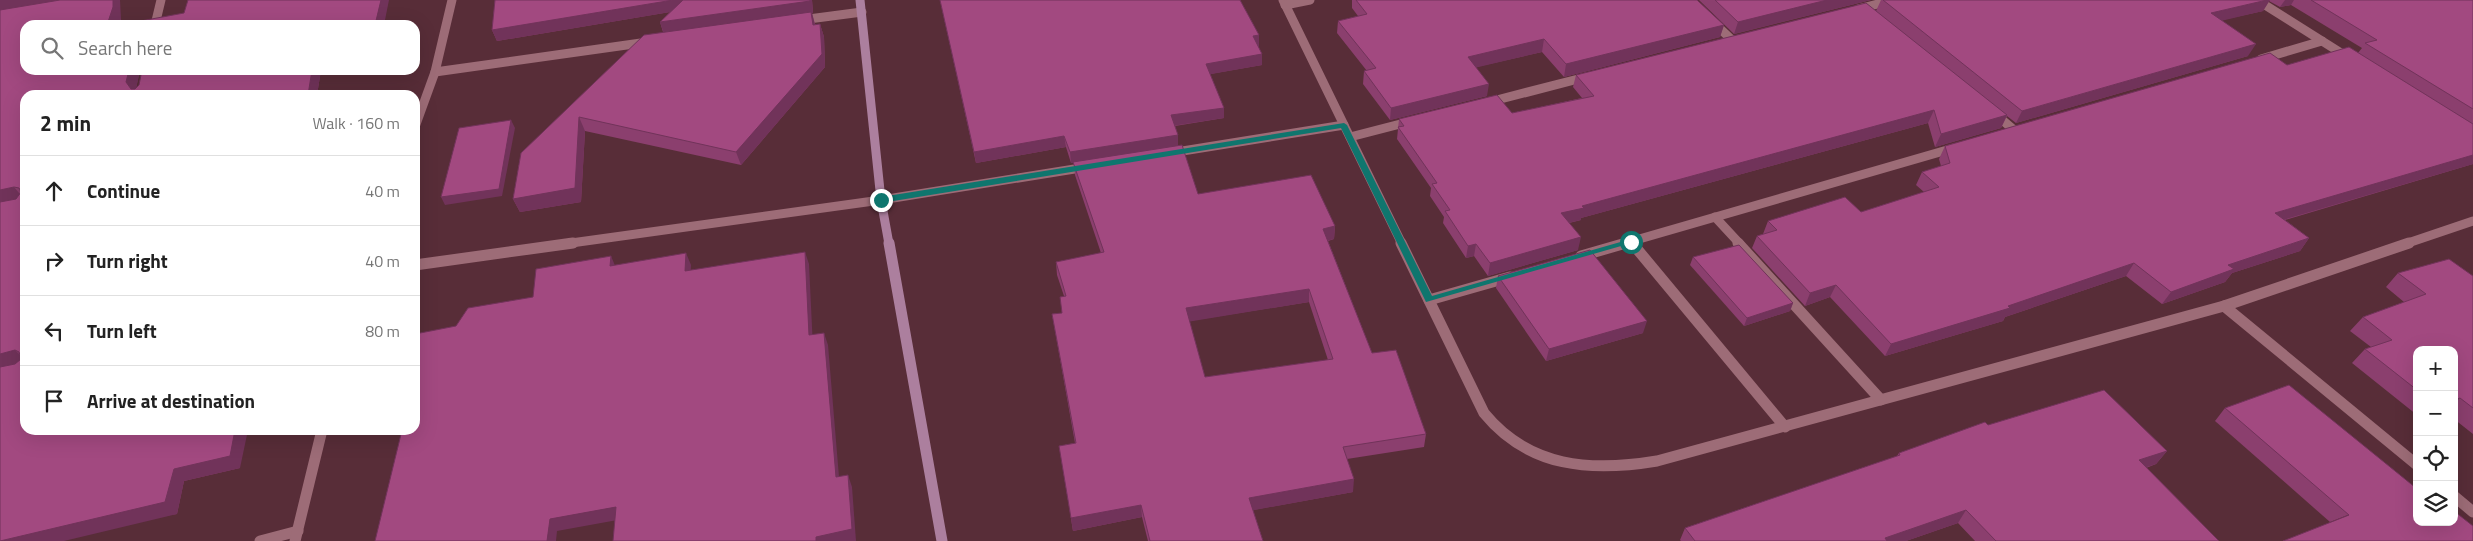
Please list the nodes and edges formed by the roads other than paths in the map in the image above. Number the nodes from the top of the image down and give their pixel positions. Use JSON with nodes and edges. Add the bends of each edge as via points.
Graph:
{"nodes":[{"id":1,"x":160,"y":0,"type":"edge"},
{"id":2,"x":452,"y":0,"type":"edge"},
{"id":3,"x":860,"y":0,"type":"edge"},
{"id":4,"x":1310,"y":0,"type":"edge"},
{"id":5,"x":1894,"y":0,"type":"edge"},
{"id":6,"x":2257,"y":0,"type":"edge"},
{"id":7,"x":1284,"y":3,"type":"edge"},
{"id":8,"x":1864,"y":8,"type":"junction"},
{"id":9,"x":862,"y":12,"type":"junction"},
{"id":10,"x":1845,"y":12,"type":"edge"},
{"id":11,"x":1705,"y":14,"type":"edge"},
{"id":12,"x":1871,"y":14,"type":"edge"},
{"id":13,"x":156,"y":20,"type":"edge"},
{"id":14,"x":794,"y":21,"type":"edge"},
{"id":15,"x":1743,"y":38,"type":"edge"},
{"id":16,"x":658,"y":40,"type":"edge"},
{"id":17,"x":1734,"y":40,"type":"junction"},
{"id":18,"x":2322,"y":41,"type":"junction"},
{"id":19,"x":1724,"y":43,"type":"edge"},
{"id":20,"x":2248,"y":62,"type":"edge"},
{"id":21,"x":2356,"y":62,"type":"edge"},
{"id":22,"x":435,"y":72,"type":"junction"},
{"id":23,"x":1599,"y":74,"type":"edge"},
{"id":24,"x":1484,"y":103,"type":"edge"},
{"id":25,"x":1984,"y":106,"type":"edge"},
{"id":26,"x":420,"y":113,"type":"edge"},
{"id":27,"x":1417,"y":120,"type":"edge"},
{"id":28,"x":1344,"y":125,"type":"junction"},
{"id":29,"x":2014,"y":130,"type":"edge"},
{"id":30,"x":1350,"y":137,"type":"junction"},
{"id":31,"x":1968,"y":144,"type":"edge"},
{"id":32,"x":1157,"y":155,"type":"edge"},
{"id":33,"x":1098,"y":165,"type":"edge"},
{"id":34,"x":881,"y":200,"type":"junction"},
{"id":35,"x":1715,"y":217,"type":"junction"},
{"id":36,"x":2473,"y":221,"type":"edge"},
{"id":37,"x":1631,"y":242,"type":"junction"},
{"id":38,"x":1567,"y":260,"type":"edge"},
{"id":39,"x":420,"y":264,"type":"edge"},
{"id":40,"x":1521,"y":274,"type":"edge"},
{"id":41,"x":1429,"y":300,"type":"junction"},
{"id":42,"x":2224,"y":306,"type":"junction"},
{"id":43,"x":1881,"y":400,"type":"junction"},
{"id":44,"x":1785,"y":427,"type":"junction"},
{"id":45,"x":321,"y":435,"type":"edge"},
{"id":46,"x":2413,"y":462,"type":"edge"},
{"id":47,"x":2458,"y":499,"type":"edge"},
{"id":48,"x":2473,"y":512,"type":"edge"},
{"id":49,"x":296,"y":536,"type":"edge"},
{"id":50,"x":260,"y":541,"type":"edge"},
{"id":51,"x":942,"y":541,"type":"edge"}],
"edges":[{"from":1,"to":13,"type":"street"},
{"from":2,"to":22,"type":"street"},
{"from":3,"to":9,"type":"street"},
{"from":4,"to":7,"type":"street"},
{"from":5,"to":8,"type":"street"},
{"from":6,"to":18,"type":"street"},
{"from":7,"to":28,"type":"street"},
{"from":8,"to":10,"type":"street"},
{"from":8,"to":12,"type":"street"},
{"from":9,"to":14,"type":"street"},
{"from":9,"to":34,"type":"street"},
{"from":11,"to":17,"type":"street"},
{"from":15,"to":17,"type":"street"},
{"from":16,"to":22,"type":"street"},
{"from":17,"to":19,"type":"street"},
{"from":18,"to":20,"type":"street"},
{"from":18,"to":21,"type":"street"},
{"from":22,"to":26,"type":"street"},
{"from":23,"to":24,"type":"street"},
{"from":25,"to":29,"type":"street"},
{"from":27,"to":30,"type":"street"},
{"from":28,"to":30,"type":"street"},
{"from":28,"to":32,"type":"street"},
{"from":30,"to":41,"type":"street"},
{"from":31,"to":35,"type":"street"},
{"from":33,"to":34,"type":"street"},
{"from":34,"to":39,"type":"street"},
{"from":34,"to":51,"type":"street"},
{"from":35,"to":37,"type":"street"},
{"from":35,"to":43,"type":"street"},
{"from":36,"to":42,"type":"street"},
{"from":37,"to":38,"type":"street"},
{"from":37,"to":44,"type":"street"},
{"from":40,"to":41,"type":"street"},
{"from":41,"to":44,"type":"street","via":[[1484,413],[1503,435],[1533,454],[1568,465],[1602,469],[1630,467]]},
{"from":42,"to":43,"type":"street"},
{"from":42,"to":46,"type":"street"},
{"from":43,"to":44,"type":"street"},
{"from":45,"to":49,"type":"street"},
{"from":47,"to":48,"type":"street"},
{"from":49,"to":50,"type":"street"}]}
